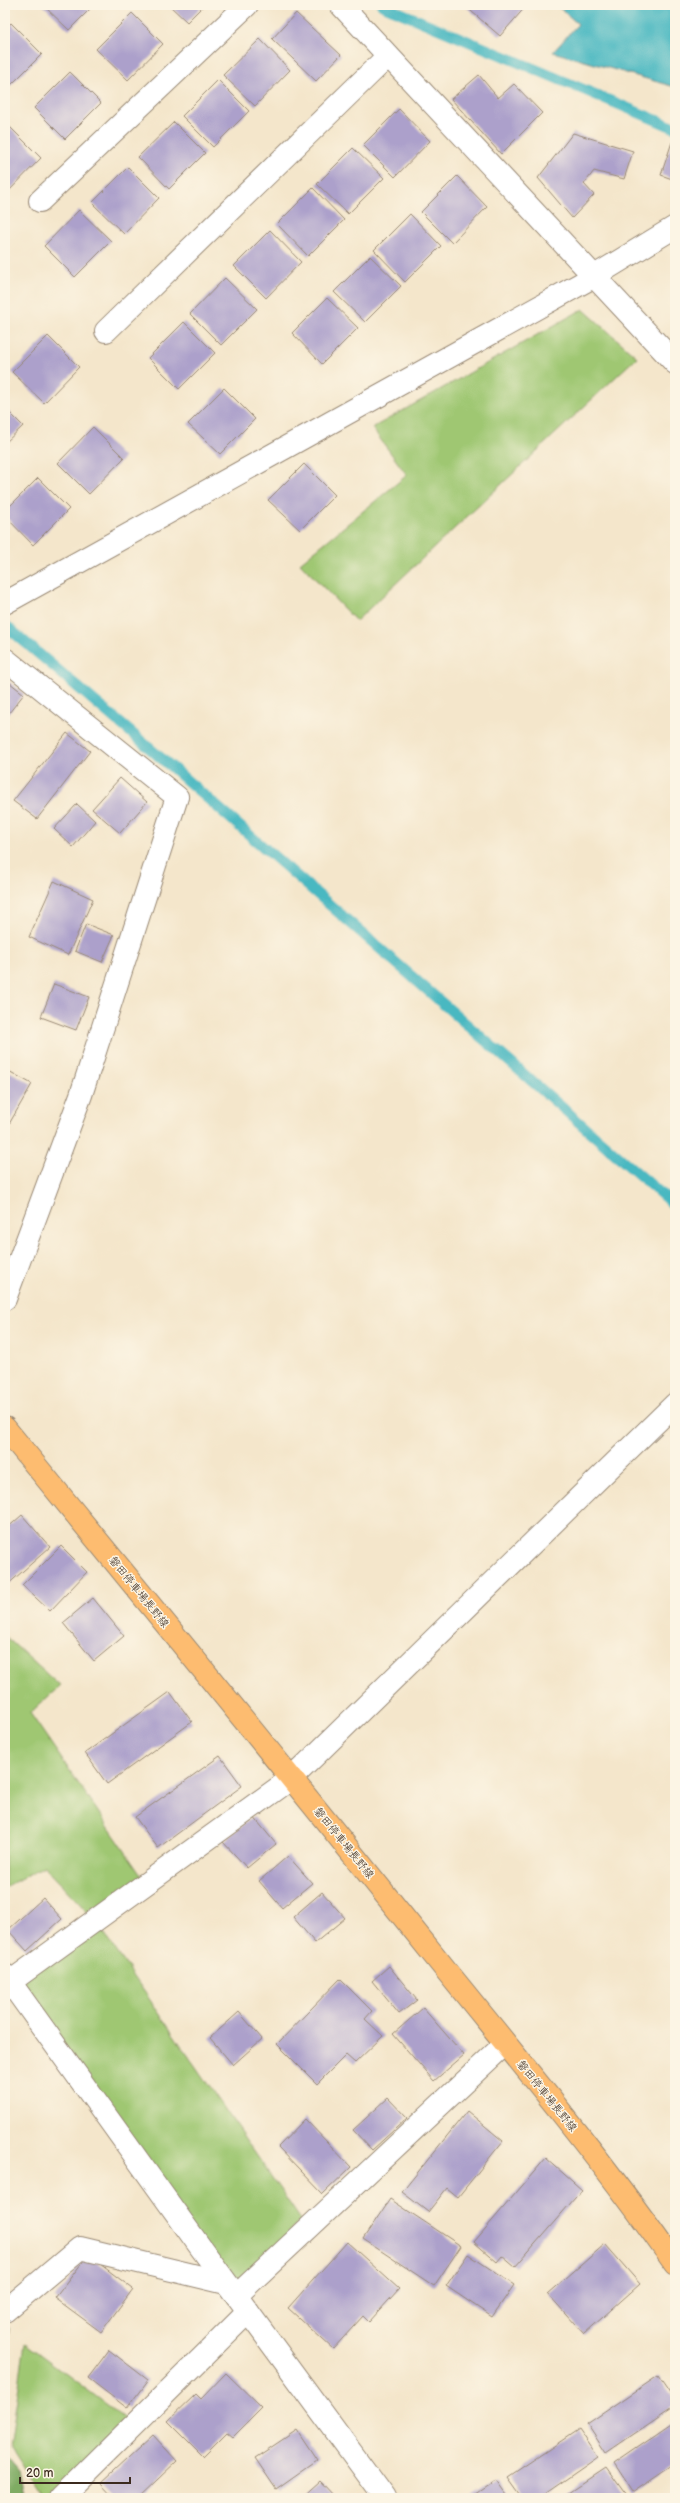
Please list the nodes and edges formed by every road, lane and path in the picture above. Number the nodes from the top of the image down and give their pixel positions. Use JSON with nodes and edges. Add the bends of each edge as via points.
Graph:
{"nodes":[{"id":1,"x":247,"y":5,"type":"edge"},
{"id":2,"x":341,"y":5,"type":"edge"},
{"id":3,"x":388,"y":56,"type":"junction"},
{"id":4,"x":40,"y":202,"type":"dead end"},
{"id":5,"x":675,"y":227,"type":"edge"},
{"id":6,"x":593,"y":277,"type":"junction"},
{"id":7,"x":106,"y":331,"type":"dead end"},
{"id":8,"x":675,"y":363,"type":"edge"},
{"id":9,"x":6,"y":600,"type":"edge"},
{"id":10,"x":5,"y":659,"type":"edge"},
{"id":11,"x":5,"y":1299,"type":"edge"},
{"id":12,"x":675,"y":1404,"type":"edge"},
{"id":13,"x":5,"y":1428,"type":"edge"},
{"id":14,"x":292,"y":1778,"type":"junction"},
{"id":15,"x":7,"y":1978,"type":"edge"},
{"id":16,"x":505,"y":2044,"type":"junction"},
{"id":17,"x":675,"y":2264,"type":"edge"},
{"id":18,"x":237,"y":2297,"type":"junction"},
{"id":19,"x":5,"y":2311,"type":"edge"},
{"id":20,"x":60,"y":2498,"type":"edge"},
{"id":21,"x":385,"y":2498,"type":"edge"}],
"edges":[{"from":1,"to":4,"type":"street"},
{"from":2,"to":3,"type":"street"},
{"from":3,"to":6,"type":"street"},
{"from":3,"to":7,"type":"street"},
{"from":5,"to":6,"type":"street"},
{"from":6,"to":8,"type":"street"},
{"from":6,"to":9,"type":"street"},
{"from":10,"to":11,"type":"street","via":[[177,797],[81,1095]]},
{"from":12,"to":14,"type":"street"},
{"from":13,"to":14,"type":"main road","name":"磐田停車場長野線"},
{"from":14,"to":15,"type":"street"},
{"from":14,"to":16,"type":"main road","name":"磐田停車場長野線"},
{"from":15,"to":18,"type":"street"},
{"from":16,"to":17,"type":"main road","name":"磐田停車場長野線","via":[[643,2219]]},
{"from":16,"to":18,"type":"street"},
{"from":18,"to":19,"type":"street","via":[[80,2248]]},
{"from":18,"to":20,"type":"street"},
{"from":18,"to":21,"type":"street"}]}
